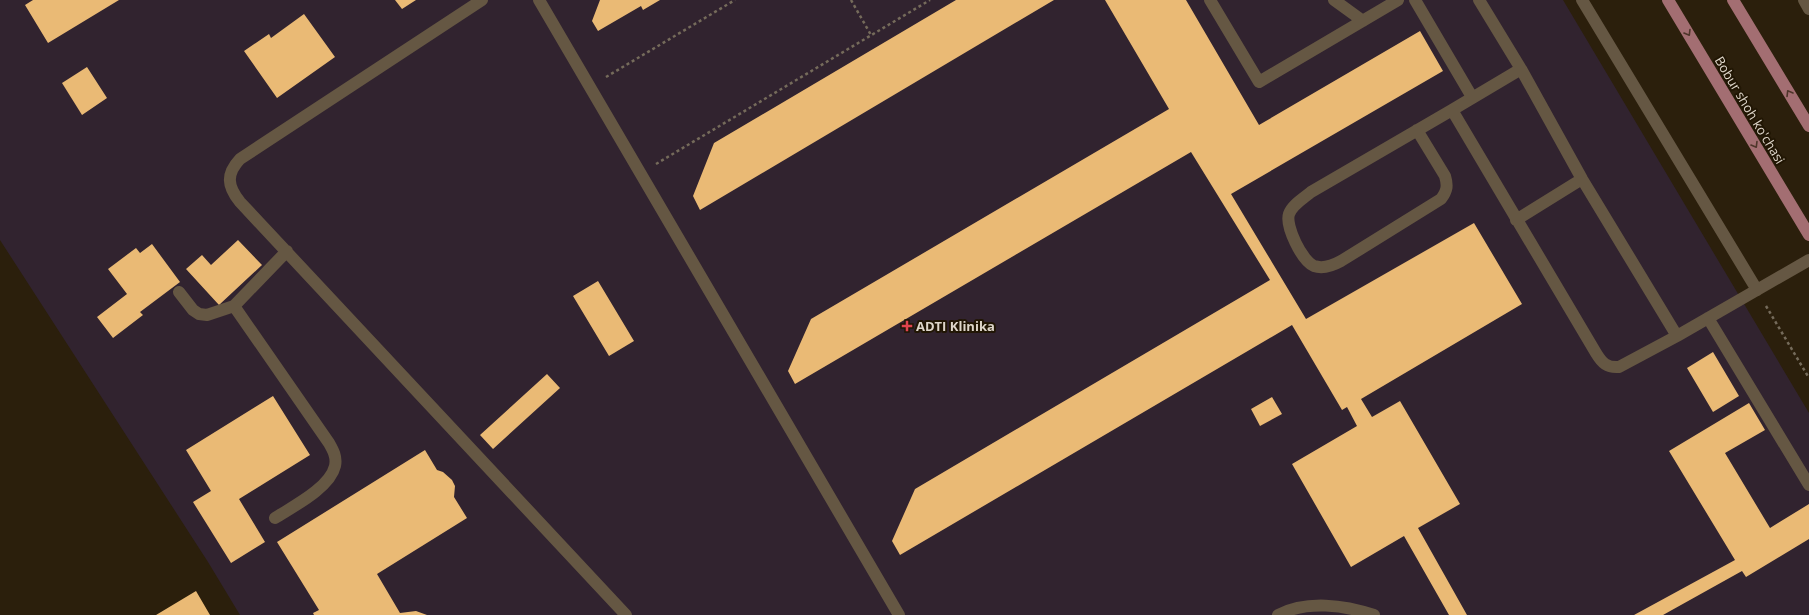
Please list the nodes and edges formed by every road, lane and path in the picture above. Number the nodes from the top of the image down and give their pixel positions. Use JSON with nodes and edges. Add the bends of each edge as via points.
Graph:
{"nodes":[{"id":1,"x":482,"y":0,"type":"edge"},
{"id":2,"x":539,"y":0,"type":"edge"},
{"id":3,"x":735,"y":0,"type":"edge"},
{"id":4,"x":851,"y":0,"type":"edge"},
{"id":5,"x":930,"y":0,"type":"edge"},
{"id":6,"x":1210,"y":0,"type":"edge"},
{"id":7,"x":1334,"y":0,"type":"edge"},
{"id":8,"x":1398,"y":0,"type":"edge"},
{"id":9,"x":1415,"y":0,"type":"edge"},
{"id":10,"x":1479,"y":0,"type":"edge"},
{"id":11,"x":1582,"y":0,"type":"edge"},
{"id":12,"x":1668,"y":0,"type":"edge"},
{"id":13,"x":1733,"y":0,"type":"edge"},
{"id":14,"x":1804,"y":0,"type":"edge"},
{"id":15,"x":1809,"y":9,"type":"edge"},
{"id":16,"x":1363,"y":21,"type":"junction"},
{"id":17,"x":871,"y":35,"type":"junction"},
{"id":18,"x":1521,"y":69,"type":"junction"},
{"id":19,"x":591,"y":86,"type":"junction"},
{"id":20,"x":1472,"y":97,"type":"junction"},
{"id":21,"x":1452,"y":110,"type":"junction"},
{"id":22,"x":1809,"y":126,"type":"edge"},
{"id":23,"x":1417,"y":130,"type":"junction"},
{"id":24,"x":641,"y":173,"type":"junction"},
{"id":25,"x":1582,"y":179,"type":"junction"},
{"id":26,"x":1516,"y":220,"type":"junction"},
{"id":27,"x":1809,"y":235,"type":"edge"},
{"id":28,"x":287,"y":251,"type":"junction"},
{"id":29,"x":1809,"y":260,"type":"edge"},
{"id":30,"x":1757,"y":290,"type":"junction"},
{"id":31,"x":179,"y":292,"type":"dead end"},
{"id":32,"x":234,"y":306,"type":"junction"},
{"id":33,"x":1708,"y":318,"type":"junction"},
{"id":34,"x":1677,"y":336,"type":"junction"},
{"id":35,"x":1809,"y":378,"type":"edge"},
{"id":36,"x":1809,"y":485,"type":"edge"},
{"id":37,"x":275,"y":518,"type":"dead end"},
{"id":38,"x":626,"y":615,"type":"edge"},
{"id":39,"x":899,"y":615,"type":"edge"},
{"id":40,"x":1278,"y":615,"type":"edge"},
{"id":41,"x":1374,"y":615,"type":"edge"}],
"edges":[{"from":1,"to":28,"type":"lane","via":[[260,145],[232,168],[230,186],[234,194]]},
{"from":2,"to":19,"type":"lane"},
{"from":3,"to":19,"type":"path"},
{"from":4,"to":17,"type":"path"},
{"from":5,"to":17,"type":"path"},
{"from":6,"to":16,"type":"lane","via":[[1259,82]]},
{"from":7,"to":16,"type":"lane"},
{"from":8,"to":16,"type":"lane"},
{"from":9,"to":20,"type":"lane"},
{"from":10,"to":18,"type":"lane"},
{"from":11,"to":30,"type":"lane"},
{"from":12,"to":27,"type":"main road","name":"Bobur shoh ko'chasi","one_way":true},
{"from":22,"to":13,"type":"main road","one_way":true},
{"from":14,"to":15,"type":"lane"},
{"from":17,"to":24,"type":"path"},
{"from":18,"to":20,"type":"lane"},
{"from":18,"to":25,"type":"lane"},
{"from":19,"to":24,"type":"lane"},
{"from":20,"to":21,"type":"lane"},
{"from":21,"to":23,"type":"lane"},
{"from":21,"to":26,"type":"lane"},
{"from":23,"to":23,"type":"lane","via":[[1311,192],[1297,203],[1289,214],[1288,225],[1306,259],[1312,265],[1332,266],[1441,199],[1446,192],[1445,176]]},
{"from":24,"to":39,"type":"lane"},
{"from":25,"to":26,"type":"lane"},
{"from":25,"to":34,"type":"lane"},
{"from":26,"to":34,"type":"lane","via":[[1604,364],[1619,367]]},
{"from":28,"to":32,"type":"lane"},
{"from":28,"to":38,"type":"lane"},
{"from":29,"to":30,"type":"lane"},
{"from":30,"to":33,"type":"lane"},
{"from":30,"to":35,"type":"path"},
{"from":31,"to":32,"type":"lane","via":[[199,314],[207,315]]},
{"from":32,"to":37,"type":"lane","via":[[335,454],[335,466],[327,480],[312,494]]},
{"from":33,"to":34,"type":"lane"},
{"from":33,"to":36,"type":"lane"},
{"from":40,"to":41,"type":"lane","via":[[1305,607],[1329,606],[1360,610]]}]}
